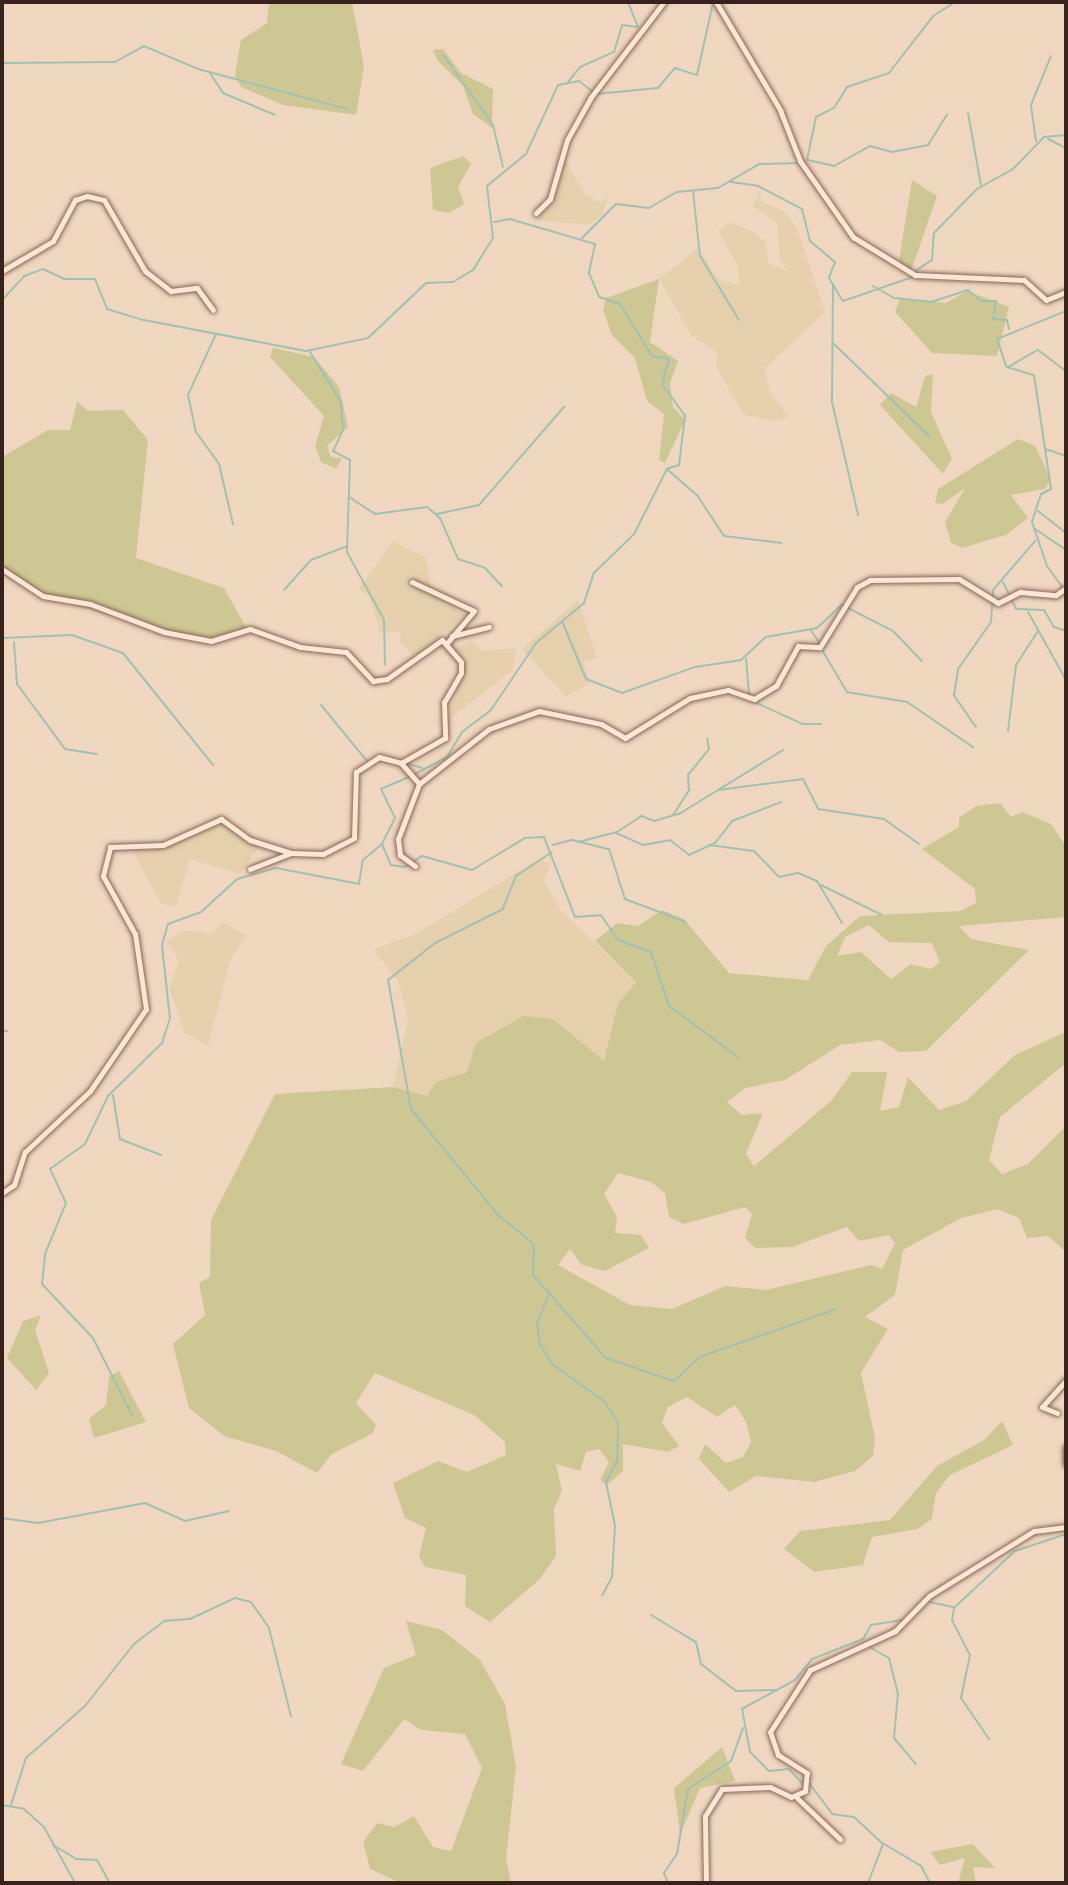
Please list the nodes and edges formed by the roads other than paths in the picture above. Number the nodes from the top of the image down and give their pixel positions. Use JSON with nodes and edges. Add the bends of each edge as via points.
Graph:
{"nodes":[{"id":1,"x":664,"y":2,"type":"edge"},
{"id":2,"x":716,"y":2,"type":"edge"},
{"id":3,"x":536,"y":213,"type":"dead end"},
{"id":4,"x":2,"y":271,"type":"edge"},
{"id":5,"x":1066,"y":292,"type":"edge"},
{"id":6,"x":213,"y":310,"type":"dead end"},
{"id":7,"x":2,"y":569,"type":"edge"},
{"id":8,"x":412,"y":582,"type":"dead end"},
{"id":9,"x":1066,"y":588,"type":"edge"},
{"id":10,"x":489,"y":627,"type":"dead end"},
{"id":11,"x":451,"y":635,"type":"junction"},
{"id":12,"x":447,"y":643,"type":"junction"},
{"id":13,"x":401,"y":763,"type":"junction"},
{"id":14,"x":419,"y":784,"type":"junction"},
{"id":15,"x":291,"y":853,"type":"junction"},
{"id":16,"x":412,"y":863,"type":"dead end"},
{"id":17,"x":250,"y":869,"type":"dead end"},
{"id":18,"x":2,"y":1193,"type":"edge"},
{"id":19,"x":1066,"y":1380,"type":"edge"},
{"id":20,"x":1057,"y":1413,"type":"dead end"},
{"id":21,"x":1066,"y":1447,"type":"edge"},
{"id":22,"x":1066,"y":1464,"type":"edge"},
{"id":23,"x":1066,"y":1527,"type":"edge"},
{"id":24,"x":796,"y":1797,"type":"junction"},
{"id":25,"x":840,"y":1839,"type":"dead end"},
{"id":26,"x":706,"y":1883,"type":"edge"}],
"edges":[{"from":1,"to":3,"type":"street","via":[[591,97],[567,140],[550,199]]},
{"from":2,"to":5,"type":"street","via":[[780,110],[800,161],[853,237],[915,275],[1024,280],[1046,300]]},
{"from":4,"to":6,"type":"street","via":[[53,241],[75,200],[95,198],[104,200],[145,271],[171,291],[197,288]]},
{"from":7,"to":12,"type":"street","via":[[43,596],[90,604],[164,632],[211,641],[250,629],[300,647],[346,652],[373,681],[387,679],[431,642]]},
{"from":8,"to":11,"type":"street","via":[[474,611]]},
{"from":9,"to":14,"type":"street","via":[[1056,595],[1020,592],[998,603],[959,579],[870,580],[857,587],[820,647],[798,646],[776,686],[754,699],[728,690],[690,698],[625,738],[601,724],[539,711],[489,729]]},
{"from":10,"to":11,"type":"street"},
{"from":11,"to":12,"type":"street"},
{"from":12,"to":13,"type":"street","via":[[461,662],[444,702],[445,738]]},
{"from":13,"to":14,"type":"street"},
{"from":13,"to":15,"type":"street","via":[[379,757],[356,772],[358,824],[347,844],[323,854]]},
{"from":14,"to":16,"type":"street","via":[[398,839]]},
{"from":15,"to":17,"type":"street"},
{"from":15,"to":18,"type":"street","via":[[250,840],[216,818],[163,845],[110,847],[103,876],[135,934],[146,1009],[90,1091],[25,1152],[14,1185]]},
{"from":19,"to":20,"type":"street","via":[[1042,1407]]},
{"from":21,"to":22,"type":"street"},
{"from":23,"to":24,"type":"street","via":[[1034,1531],[929,1596],[895,1631],[810,1670],[770,1732],[778,1755],[807,1773]]},
{"from":24,"to":25,"type":"street"},
{"from":24,"to":26,"type":"street","via":[[770,1787],[722,1789],[705,1816]]}]}
